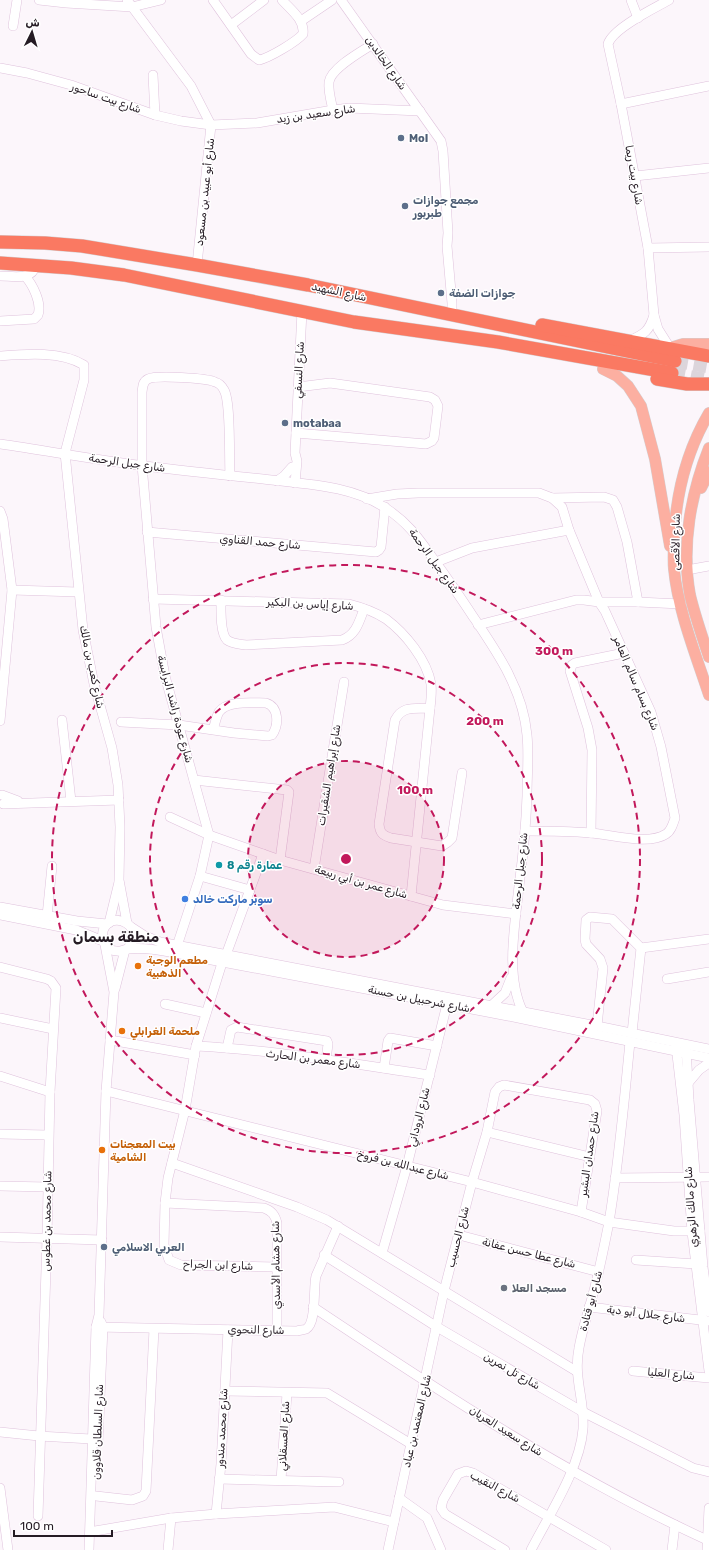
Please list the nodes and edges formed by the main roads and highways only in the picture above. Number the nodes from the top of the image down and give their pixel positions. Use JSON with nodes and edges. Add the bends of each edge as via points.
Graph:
{"nodes":[{"id":1,"x":0,"y":242,"type":"edge"},
{"id":2,"x":0,"y":263,"type":"edge"},
{"id":3,"x":517,"y":329,"type":"junction"},
{"id":4,"x":498,"y":342,"type":"junction"},
{"id":5,"x":709,"y":344,"type":"edge"},
{"id":6,"x":670,"y":348,"type":"junction"},
{"id":7,"x":709,"y":356,"type":"edge"},
{"id":8,"x":603,"y":369,"type":"junction"},
{"id":9,"x":709,"y":384,"type":"edge"},
{"id":10,"x":709,"y":414,"type":"edge"},
{"id":11,"x":709,"y":448,"type":"edge"},
{"id":12,"x":709,"y":472,"type":"edge"},
{"id":13,"x":692,"y":507,"type":"junction"},
{"id":14,"x":674,"y":561,"type":"junction"},
{"id":15,"x":709,"y":657,"type":"edge"},
{"id":16,"x":709,"y":695,"type":"edge"}],
"edges":[{"from":1,"to":3,"type":"highway","name":"شارع الشهيد","via":[[70,245],[197,265]]},
{"from":2,"to":4,"type":"highway","name":"شارع الشهيد","via":[[124,275],[374,325]]},
{"from":3,"to":4,"type":"highway","name":"شارع الشهيد","via":[[674,367]]},
{"from":3,"to":6,"type":"highway","via":[[550,326]]},
{"from":4,"to":8,"type":"highway","via":[[532,356]]},
{"from":5,"to":6,"type":"main road","via":[[683,344]]},
{"from":6,"to":7,"type":"highway"},
{"from":8,"to":9,"type":"highway","via":[[681,383]]},
{"from":8,"to":14,"type":"main road","via":[[623,381],[641,406],[655,459],[666,530]]},
{"from":10,"to":14,"type":"main road","name":"شارع الأقصى","via":[[695,439],[680,485],[674,527]]},
{"from":11,"to":13,"type":"main road","name":"شارع الأقصى"},
{"from":12,"to":13,"type":"main road"},
{"from":13,"to":15,"type":"main road","name":"شارع الأقصى","via":[[687,570],[694,612]]},
{"from":14,"to":16,"type":"main road","name":"شارع الأقصى","via":[[681,604]]}]}
